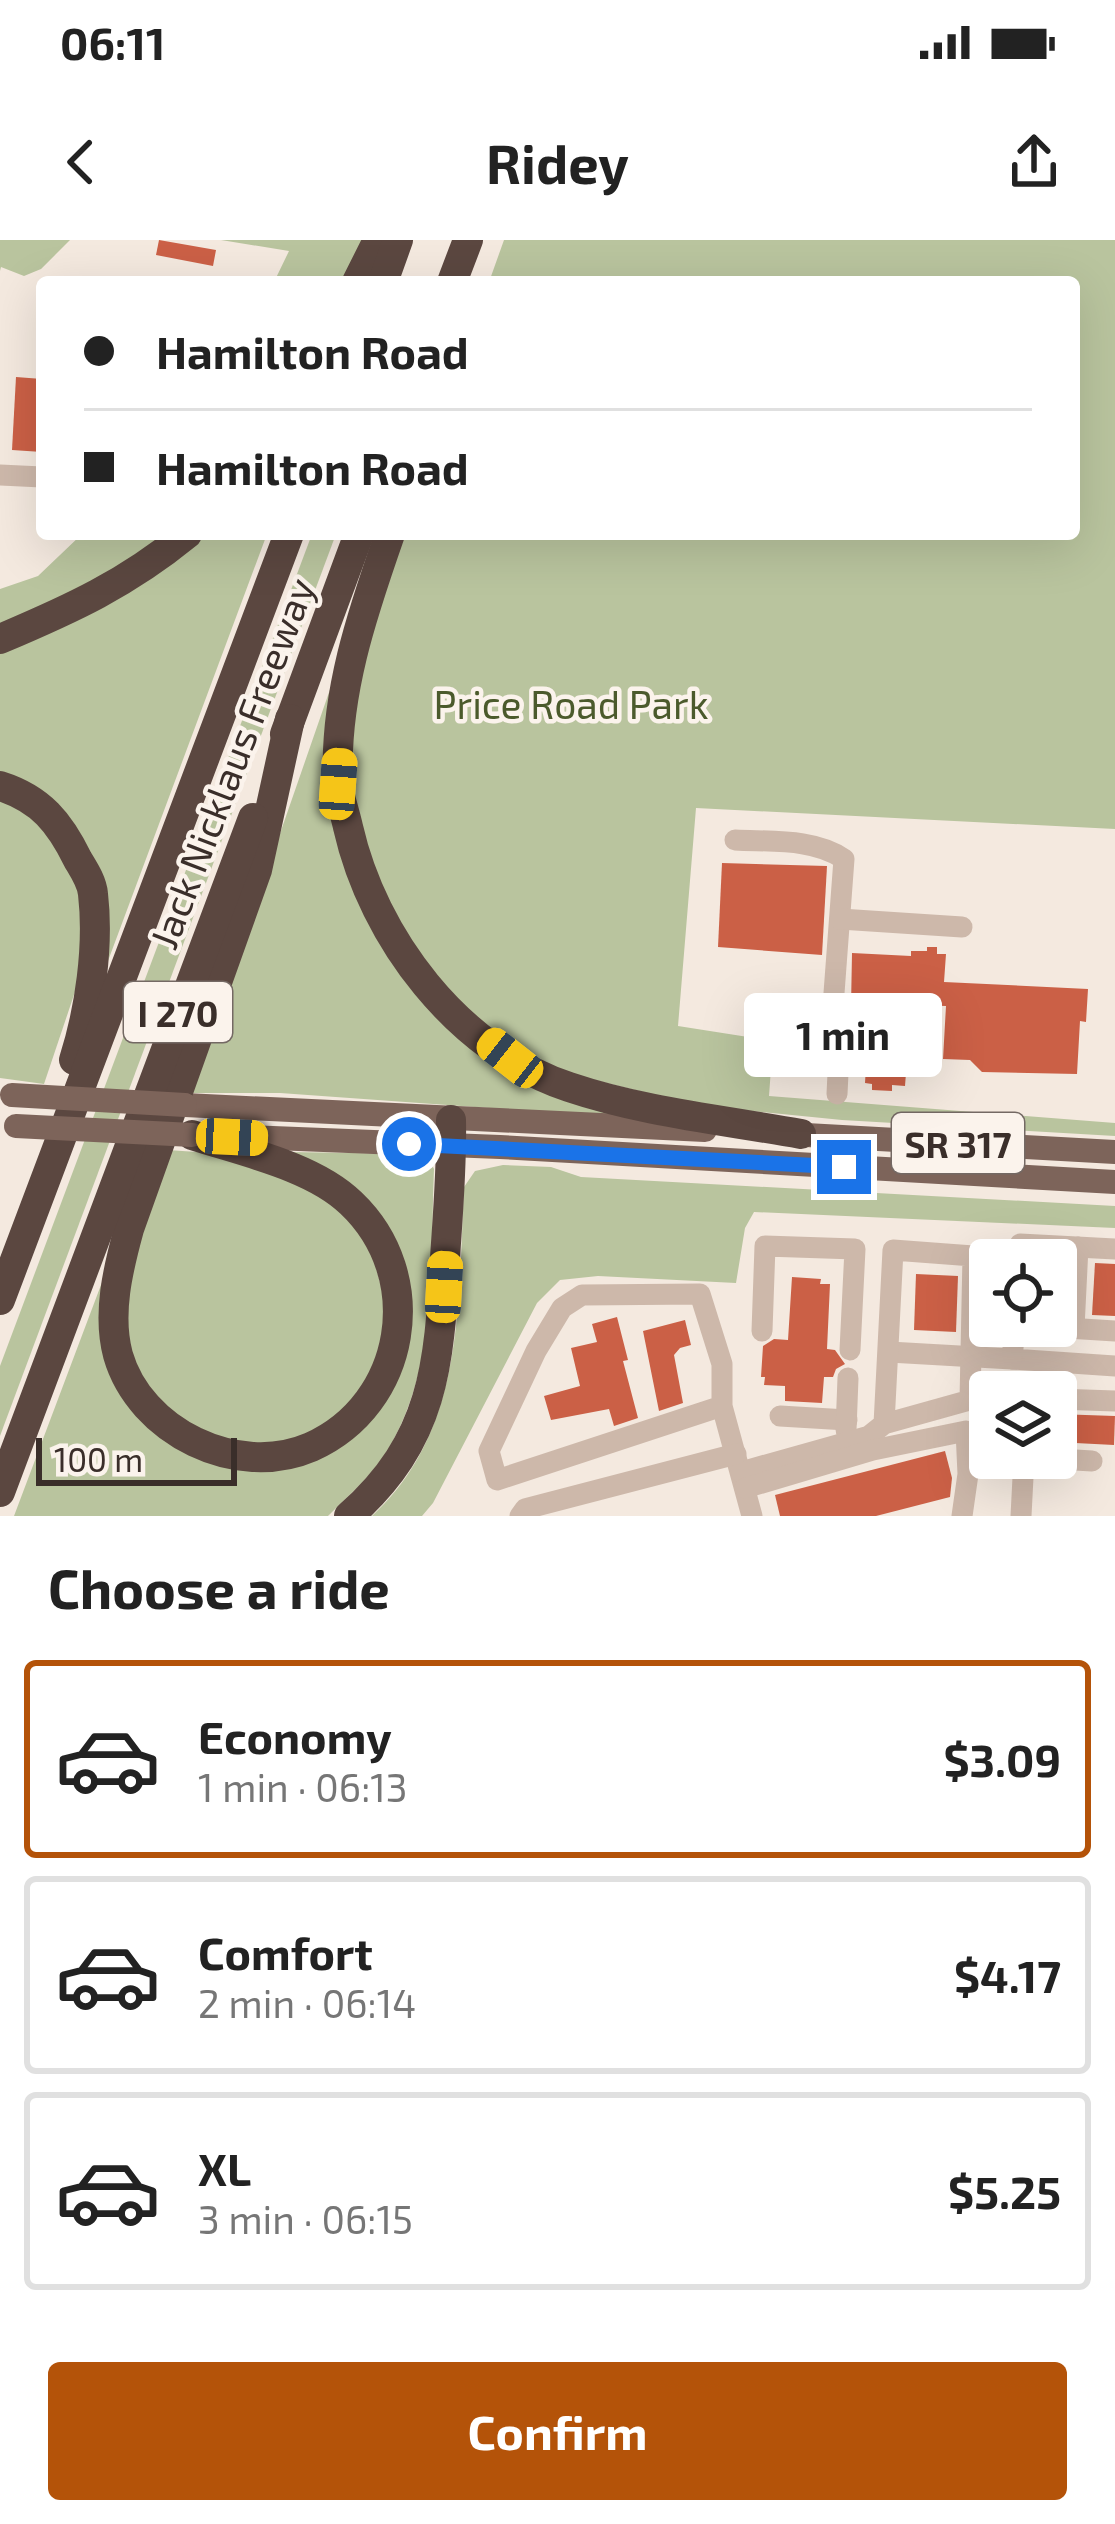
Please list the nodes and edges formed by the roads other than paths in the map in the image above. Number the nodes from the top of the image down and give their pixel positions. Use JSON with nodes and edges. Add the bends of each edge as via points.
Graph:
{"nodes":[{"id":1,"x":378,"y":240,"type":"edge"},
{"id":2,"x":398,"y":240,"type":"edge"},
{"id":3,"x":468,"y":240,"type":"edge"},
{"id":4,"x":481,"y":240,"type":"edge"},
{"id":5,"x":360,"y":276,"type":"edge"},
{"id":6,"x":384,"y":276,"type":"edge"},
{"id":7,"x":454,"y":276,"type":"edge"},
{"id":8,"x":472,"y":276,"type":"edge"},
{"id":9,"x":0,"y":475,"type":"edge"},
{"id":10,"x":36,"y":477,"type":"edge"},
{"id":11,"x":180,"y":540,"type":"edge"},
{"id":12,"x":287,"y":540,"type":"edge"},
{"id":13,"x":357,"y":540,"type":"edge"},
{"id":14,"x":388,"y":540,"type":"edge"},
{"id":15,"x":0,"y":639,"type":"edge"},
{"id":16,"x":290,"y":719,"type":"junction"},
{"id":17,"x":0,"y":786,"type":"edge"},
{"id":18,"x":735,"y":840,"type":"dead end"},
{"id":19,"x":840,"y":919,"type":"junction"},
{"id":20,"x":962,"y":927,"type":"dead end"},
{"id":21,"x":4,"y":1094,"type":"edge"},
{"id":22,"x":836,"y":1094,"type":"dead end"},
{"id":23,"x":188,"y":1120,"type":"junction"},
{"id":24,"x":8,"y":1126,"type":"edge"},
{"id":25,"x":451,"y":1133,"type":"junction"},
{"id":26,"x":801,"y":1134,"type":"junction"},
{"id":27,"x":1115,"y":1152,"type":"edge"},
{"id":28,"x":1115,"y":1182,"type":"edge"},
{"id":29,"x":1078,"y":1247,"type":"joint"},
{"id":30,"x":1115,"y":1249,"type":"edge"},
{"id":31,"x":1077,"y":1267,"type":"edge"},
{"id":32,"x":0,"y":1286,"type":"edge"},
{"id":33,"x":0,"y":1300,"type":"edge"},
{"id":34,"x":1077,"y":1328,"type":"edge"},
{"id":35,"x":1115,"y":1330,"type":"edge"},
{"id":36,"x":762,"y":1331,"type":"dead end"},
{"id":37,"x":1013,"y":1347,"type":"edge"},
{"id":38,"x":850,"y":1350,"type":"dead end"},
{"id":39,"x":889,"y":1352,"type":"junction"},
{"id":40,"x":970,"y":1357,"type":"junction"},
{"id":41,"x":1012,"y":1359,"type":"junction"},
{"id":42,"x":1115,"y":1366,"type":"edge"},
{"id":43,"x":848,"y":1378,"type":"dead end"},
{"id":44,"x":1077,"y":1400,"type":"edge"},
{"id":45,"x":1115,"y":1401,"type":"edge"},
{"id":46,"x":722,"y":1406,"type":"junction"},
{"id":47,"x":780,"y":1416,"type":"dead end"},
{"id":48,"x":884,"y":1424,"type":"junction"},
{"id":49,"x":846,"y":1431,"type":"junction"},
{"id":50,"x":1077,"y":1459,"type":"edge"},
{"id":51,"x":1092,"y":1460,"type":"dead end"},
{"id":52,"x":740,"y":1471,"type":"junction"},
{"id":53,"x":1023,"y":1479,"type":"edge"},
{"id":54,"x":0,"y":1492,"type":"edge"},
{"id":55,"x":959,"y":1515,"type":"edge"},
{"id":56,"x":349,"y":1516,"type":"edge"},
{"id":57,"x":520,"y":1516,"type":"edge"},
{"id":58,"x":752,"y":1516,"type":"edge"},
{"id":59,"x":1021,"y":1516,"type":"edge"}],
"edges":[{"from":1,"to":5,"type":"highway"},
{"from":2,"to":6,"type":"highway"},
{"from":3,"to":7,"type":"highway"},
{"from":4,"to":8,"type":"highway"},
{"from":9,"to":10,"type":"street"},
{"from":11,"to":15,"type":"highway","via":[[143,570]]},
{"from":12,"to":33,"type":"highway","name":"Jack Nicklaus Freeway","number":"I 270"},
{"from":13,"to":16,"type":"highway","name":"Jack Nicklaus Freeway","number":"I 270"},
{"from":14,"to":26,"type":"highway","via":[[346,676],[338,784],[358,871],[397,950],[445,1007],[510,1058],[565,1086]]},
{"from":16,"to":23,"type":"highway","via":[[256,870],[129,1229],[114,1318],[129,1382],[167,1428],[212,1450],[260,1458],[308,1449],[352,1423],[393,1360],[401,1305],[386,1248],[350,1202]]},
{"from":16,"to":54,"type":"highway","name":"Jack Nicklaus Freeway","number":"I 270"},
{"from":17,"to":32,"type":"highway","via":[[22,793],[61,826],[94,889],[82,1035]]},
{"from":18,"to":19,"type":"street","via":[[813,845],[844,859]]},
{"from":19,"to":20,"type":"street"},
{"from":19,"to":22,"type":"street"},
{"from":21,"to":23,"type":"main road","number":"SR 317","bridge":true},
{"from":23,"to":24,"type":"main road","number":"SR 317","bridge":true},
{"from":23,"to":25,"type":"main road","number":"SR 317"},
{"from":25,"to":26,"type":"main road","number":"SR 317"},
{"from":25,"to":28,"type":"main road","number":"SR 317"},
{"from":25,"to":56,"type":"highway","via":[[442,1342],[432,1388],[381,1488]]},
{"from":26,"to":27,"type":"main road","number":"SR 317"},
{"from":29,"to":30,"type":"street"},
{"from":29,"to":31,"type":"street"},
{"from":34,"to":35,"type":"street"},
{"from":36,"to":38,"type":"street","via":[[765,1246],[855,1249]]},
{"from":37,"to":41,"type":"street"},
{"from":39,"to":40,"type":"street"},
{"from":39,"to":40,"type":"street","via":[[893,1250],[973,1256]]},
{"from":39,"to":48,"type":"street"},
{"from":40,"to":41,"type":"street"},
{"from":40,"to":48,"type":"street","via":[[970,1400]]},
{"from":41,"to":42,"type":"street"},
{"from":43,"to":49,"type":"street"},
{"from":44,"to":45,"type":"street"},
{"from":46,"to":46,"type":"street","via":[[722,1364],[700,1294],[582,1295],[562,1308],[536,1351],[489,1451],[497,1480]]},
{"from":46,"to":52,"type":"street"},
{"from":47,"to":49,"type":"street"},
{"from":48,"to":49,"type":"street","via":[[869,1436]]},
{"from":49,"to":52,"type":"street"},
{"from":50,"to":51,"type":"street"},
{"from":52,"to":55,"type":"street","via":[[781,1478],[966,1431]]},
{"from":52,"to":57,"type":"street"},
{"from":52,"to":58,"type":"street"},
{"from":53,"to":59,"type":"street"}]}
